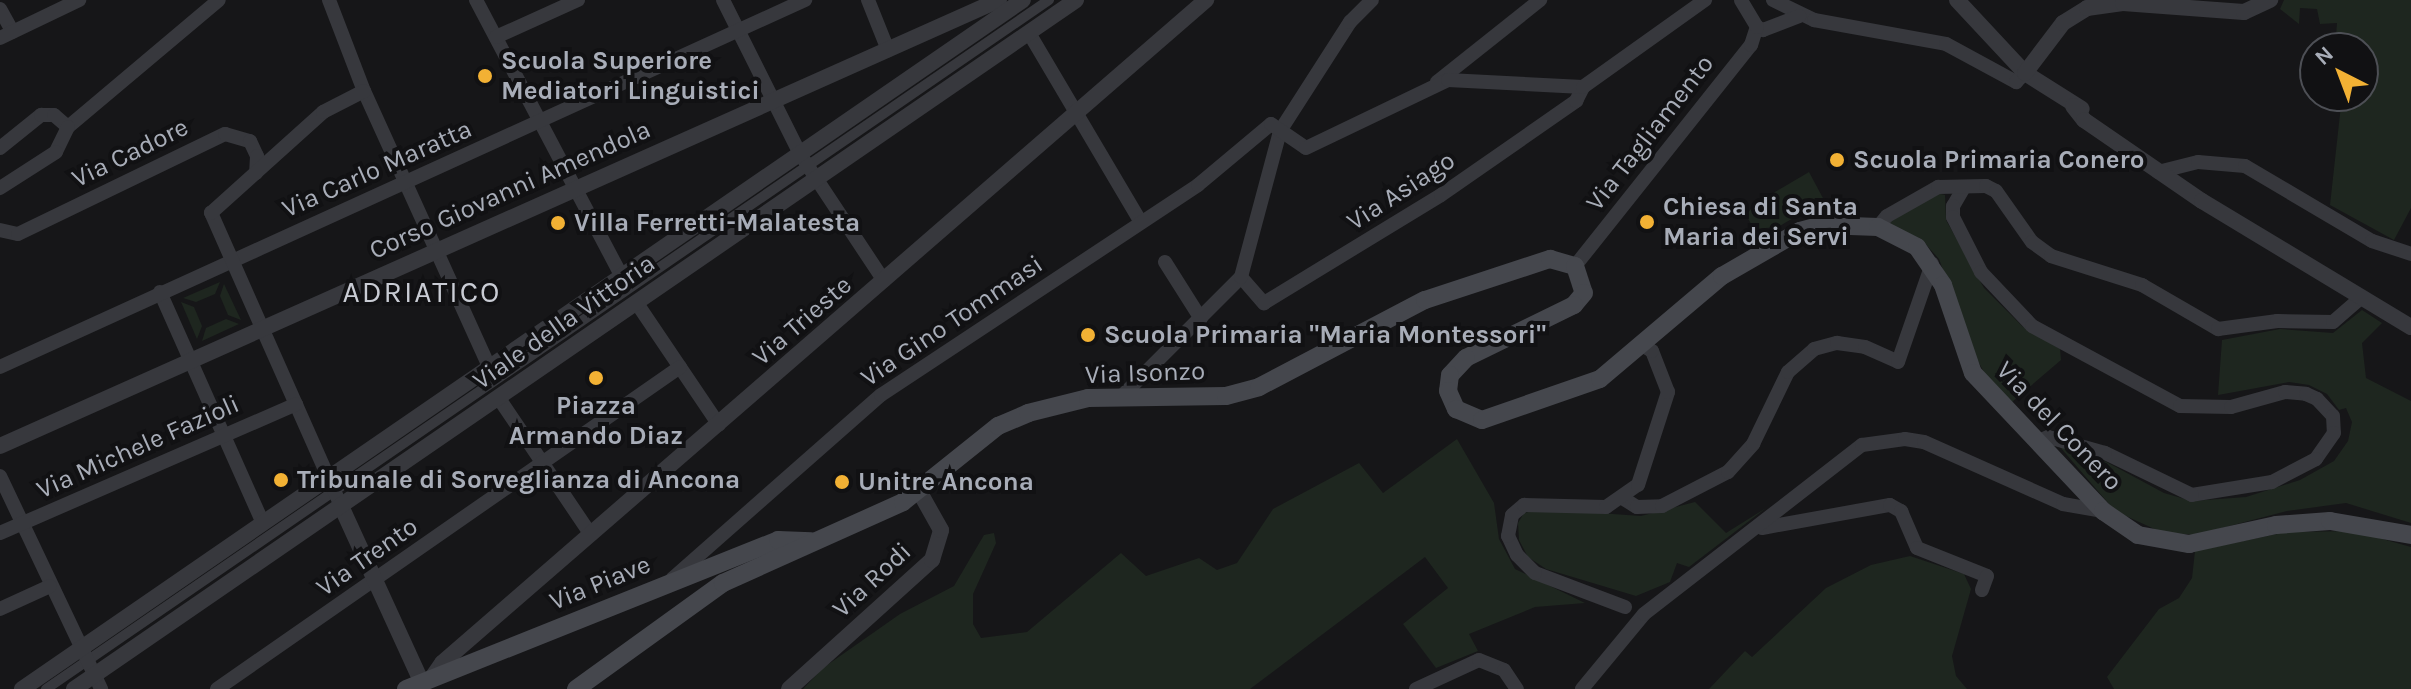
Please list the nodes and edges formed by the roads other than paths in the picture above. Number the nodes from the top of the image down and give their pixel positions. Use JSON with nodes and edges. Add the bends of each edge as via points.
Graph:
{"nodes":[{"id":1,"x":79,"y":0,"type":"edge"},
{"id":2,"x":219,"y":0,"type":"edge"},
{"id":3,"x":476,"y":0,"type":"edge"},
{"id":4,"x":578,"y":0,"type":"edge"},
{"id":5,"x":723,"y":0,"type":"edge"},
{"id":6,"x":805,"y":0,"type":"edge"},
{"id":7,"x":868,"y":0,"type":"edge"},
{"id":8,"x":1049,"y":0,"type":"edge"},
{"id":9,"x":1076,"y":0,"type":"edge"},
{"id":10,"x":1206,"y":0,"type":"edge"},
{"id":11,"x":1372,"y":0,"type":"edge"},
{"id":12,"x":1540,"y":0,"type":"edge"},
{"id":13,"x":1705,"y":0,"type":"edge"},
{"id":14,"x":1741,"y":0,"type":"edge"},
{"id":15,"x":1773,"y":0,"type":"edge"},
{"id":16,"x":1957,"y":0,"type":"edge"},
{"id":17,"x":2270,"y":0,"type":"edge"},
{"id":18,"x":332,"y":1,"type":"edge"},
{"id":19,"x":0,"y":9,"type":"edge"},
{"id":20,"x":1015,"y":10,"type":"edge"},
{"id":21,"x":1799,"y":16,"type":"junction"},
{"id":22,"x":1757,"y":27,"type":"junction"},
{"id":23,"x":738,"y":29,"type":"junction"},
{"id":24,"x":6,"y":35,"type":"edge"},
{"id":25,"x":496,"y":37,"type":"junction"},
{"id":26,"x":888,"y":50,"type":"junction"},
{"id":27,"x":2025,"y":73,"type":"junction"},
{"id":28,"x":1436,"y":83,"type":"junction"},
{"id":29,"x":1583,"y":87,"type":"junction"},
{"id":30,"x":364,"y":91,"type":"junction"},
{"id":31,"x":774,"y":100,"type":"junction"},
{"id":32,"x":1076,"y":112,"type":"junction"},
{"id":33,"x":541,"y":122,"type":"junction"},
{"id":34,"x":68,"y":127,"type":"junction"},
{"id":35,"x":1280,"y":131,"type":"junction"},
{"id":36,"x":0,"y":148,"type":"edge"},
{"id":37,"x":808,"y":166,"type":"junction"},
{"id":38,"x":2158,"y":172,"type":"junction"},
{"id":39,"x":256,"y":173,"type":"junction"},
{"id":40,"x":406,"y":182,"type":"junction"},
{"id":41,"x":0,"y":188,"type":"edge"},
{"id":42,"x":574,"y":188,"type":"junction"},
{"id":43,"x":1963,"y":189,"type":"junction"},
{"id":44,"x":1138,"y":217,"type":"dead end"},
{"id":45,"x":1881,"y":223,"type":"junction"},
{"id":46,"x":0,"y":230,"type":"edge"},
{"id":47,"x":435,"y":250,"type":"junction"},
{"id":48,"x":2411,"y":254,"type":"edge"},
{"id":49,"x":229,"y":260,"type":"junction"},
{"id":50,"x":1165,"y":262,"type":"dead end"},
{"id":51,"x":1932,"y":264,"type":"junction"},
{"id":52,"x":1575,"y":266,"type":"junction"},
{"id":53,"x":622,"y":277,"type":"junction"},
{"id":54,"x":1241,"y":277,"type":"junction"},
{"id":55,"x":884,"y":281,"type":"junction"},
{"id":56,"x":160,"y":292,"type":"junction"},
{"id":57,"x":2361,"y":298,"type":"junction"},
{"id":58,"x":636,"y":302,"type":"junction"},
{"id":59,"x":1201,"y":319,"type":"junction"},
{"id":60,"x":260,"y":327,"type":"junction"},
{"id":61,"x":2411,"y":327,"type":"edge"},
{"id":62,"x":1640,"y":344,"type":"junction"},
{"id":63,"x":189,"y":360,"type":"junction"},
{"id":64,"x":0,"y":367,"type":"edge"},
{"id":65,"x":489,"y":367,"type":"junction"},
{"id":66,"x":680,"y":367,"type":"junction"},
{"id":67,"x":1122,"y":396,"type":"junction"},
{"id":68,"x":498,"y":397,"type":"junction"},
{"id":69,"x":296,"y":404,"type":"junction"},
{"id":70,"x":719,"y":425,"type":"junction"},
{"id":71,"x":223,"y":437,"type":"junction"},
{"id":72,"x":2041,"y":440,"type":"junction"},
{"id":73,"x":0,"y":446,"type":"edge"},
{"id":74,"x":543,"y":464,"type":"junction"},
{"id":75,"x":0,"y":476,"type":"edge"},
{"id":76,"x":919,"y":491,"type":"junction"},
{"id":77,"x":334,"y":492,"type":"junction"},
{"id":78,"x":1624,"y":499,"type":"junction"},
{"id":79,"x":1790,"y":502,"type":"junction"},
{"id":80,"x":2103,"y":511,"type":"junction"},
{"id":81,"x":1818,"y":514,"type":"junction"},
{"id":82,"x":1791,"y":520,"type":"junction"},
{"id":83,"x":263,"y":523,"type":"junction"},
{"id":84,"x":22,"y":524,"type":"junction"},
{"id":85,"x":0,"y":533,"type":"edge"},
{"id":86,"x":1750,"y":533,"type":"junction"},
{"id":87,"x":591,"y":535,"type":"junction"},
{"id":88,"x":2411,"y":535,"type":"edge"},
{"id":89,"x":816,"y":542,"type":"joint"},
{"id":90,"x":781,"y":548,"type":"junction"},
{"id":91,"x":375,"y":580,"type":"junction"},
{"id":92,"x":666,"y":584,"type":"junction"},
{"id":93,"x":50,"y":586,"type":"junction"},
{"id":94,"x":1982,"y":590,"type":"dead end"},
{"id":95,"x":0,"y":609,"type":"edge"},
{"id":96,"x":1634,"y":615,"type":"junction"},
{"id":97,"x":90,"y":669,"type":"edge"},
{"id":98,"x":420,"y":684,"type":"edge"},
{"id":99,"x":22,"y":689,"type":"edge"},
{"id":100,"x":46,"y":689,"type":"edge"},
{"id":101,"x":74,"y":689,"type":"edge"},
{"id":102,"x":217,"y":689,"type":"edge"},
{"id":103,"x":576,"y":689,"type":"edge"},
{"id":104,"x":789,"y":689,"type":"edge"},
{"id":105,"x":1416,"y":689,"type":"edge"},
{"id":106,"x":1517,"y":689,"type":"edge"},
{"id":107,"x":1582,"y":689,"type":"edge"}],
"edges":[{"from":1,"to":24,"type":"street"},
{"from":2,"to":34,"type":"street"},
{"from":3,"to":25,"type":"street"},
{"from":4,"to":25,"type":"street"},
{"from":5,"to":23,"type":"street"},
{"from":6,"to":23,"type":"street","name":"Via Carlo Maratta"},
{"from":7,"to":26,"type":"street"},
{"from":8,"to":20,"type":"street","name":"Viale della Vittoria"},
{"from":9,"to":20,"type":"street","name":"Viale della Vittoria"},
{"from":10,"to":32,"type":"street","name":"Via Trieste"},
{"from":11,"to":35,"type":"street","via":[[1350,22]]},
{"from":12,"to":28,"type":"street"},
{"from":13,"to":29,"type":"street","name":"Via Tagliamento"},
{"from":14,"to":22,"type":"street"},
{"from":15,"to":21,"type":"street"},
{"from":16,"to":27,"type":"street"},
{"from":17,"to":27,"type":"street","via":[[2244,12],[2123,3],[2087,8],[2063,23]]},
{"from":18,"to":30,"type":"street"},
{"from":19,"to":24,"type":"street"},
{"from":20,"to":26,"type":"street","name":"Corso Giovanni Amendola"},
{"from":20,"to":32,"type":"street"},
{"from":20,"to":37,"type":"street","name":"Viale della Vittoria"},
{"from":20,"to":37,"type":"street","name":"Viale della Vittoria"},
{"from":21,"to":22,"type":"street","via":[[1763,30]]},
{"from":21,"to":27,"type":"street","via":[[1946,44],[2016,82]]},
{"from":22,"to":52,"type":"street","name":"Via Tagliamento","via":[[1751,45]]},
{"from":23,"to":31,"type":"street"},
{"from":23,"to":33,"type":"street","name":"Via Carlo Maratta"},
{"from":25,"to":33,"type":"street"},
{"from":26,"to":31,"type":"street","name":"Corso Giovanni Amendola"},
{"from":27,"to":38,"type":"street","via":[[2090,113],[2096,124]]},
{"from":28,"to":29,"type":"street","via":[[1459,78]]},
{"from":28,"to":35,"type":"street","via":[[1318,145],[1306,148]]},
{"from":29,"to":54,"type":"street","name":"Via Asiago","via":[[1576,101],[1441,195],[1264,303]]},
{"from":30,"to":39,"type":"street","via":[[323,112]]},
{"from":30,"to":40,"type":"street"},
{"from":31,"to":37,"type":"street"},
{"from":31,"to":42,"type":"street","name":"Corso Giovanni Amendola"},
{"from":32,"to":44,"type":"street"},
{"from":32,"to":55,"type":"street","name":"Via Trieste"},
{"from":33,"to":40,"type":"street","name":"Via Carlo Maratta"},
{"from":33,"to":42,"type":"street"},
{"from":34,"to":36,"type":"street","name":"Via Cadore","via":[[54,115],[41,115]]},
{"from":34,"to":41,"type":"street","name":"Via Cadore","via":[[56,152]]},
{"from":35,"to":54,"type":"street"},
{"from":35,"to":92,"type":"street","name":"Via Gino Tommasi","via":[[1271,124],[1198,185],[881,395]]},
{"from":37,"to":53,"type":"street","name":"Viale della Vittoria"},
{"from":37,"to":55,"type":"street"},
{"from":37,"to":58,"type":"street","name":"Viale della Vittoria"},
{"from":37,"to":77,"type":"street","name":"Viale della Vittoria"},
{"from":38,"to":48,"type":"street","via":[[2198,162],[2245,166],[2372,241]]},
{"from":38,"to":57,"type":"street"},
{"from":39,"to":46,"type":"street","name":"Via Cadore","via":[[257,156],[250,141],[225,134],[18,234]]},
{"from":39,"to":49,"type":"street","via":[[211,213]]},
{"from":40,"to":47,"type":"street"},
{"from":40,"to":49,"type":"street","name":"Via Carlo Maratta"},
{"from":42,"to":47,"type":"street","name":"Corso Giovanni Amendola"},
{"from":42,"to":53,"type":"street"},
{"from":43,"to":45,"type":"street","via":[[1938,187]]},
{"from":43,"to":57,"type":"street","via":[[1996,191],[2032,242],[2051,256],[2142,285],[2218,329],[2277,321],[2333,322]]},
{"from":43,"to":72,"type":"street","via":[[1953,217],[1981,272],[2032,326],[2180,406],[2219,408],[2285,392],[2306,394],[2333,416],[2334,433],[2316,459],[2272,482],[2192,495],[2105,453],[2048,437]]},
{"from":45,"to":51,"type":"main road"},
{"from":45,"to":62,"type":"main road","via":[[1800,231],[1722,276]]},
{"from":47,"to":60,"type":"street","name":"Corso Giovanni Amendola"},
{"from":47,"to":65,"type":"street"},
{"from":49,"to":56,"type":"street","name":"Via Carlo Maratta"},
{"from":49,"to":60,"type":"street"},
{"from":50,"to":59,"type":"street"},
{"from":51,"to":72,"type":"main road","name":"Via del Conero","via":[[1973,373]]},
{"from":51,"to":78,"type":"street","via":[[1898,362],[1851,345],[1814,349],[1788,372],[1753,444],[1728,472],[1662,506],[1637,507]]},
{"from":52,"to":62,"type":"main road","via":[[1583,278],[1581,299],[1466,358],[1448,382],[1456,409],[1473,419],[1600,379]]},
{"from":52,"to":67,"type":"main road","name":"Via Isonzo","via":[[1550,259],[1425,300],[1259,387],[1204,398]]},
{"from":53,"to":65,"type":"street","name":"Viale della Vittoria"},
{"from":54,"to":59,"type":"street"},
{"from":55,"to":70,"type":"street","name":"Via Trieste"},
{"from":56,"to":63,"type":"street"},
{"from":56,"to":64,"type":"street"},
{"from":57,"to":61,"type":"street"},
{"from":58,"to":66,"type":"street"},
{"from":58,"to":68,"type":"street","name":"Viale della Vittoria"},
{"from":59,"to":67,"type":"street"},
{"from":60,"to":63,"type":"street","name":"Corso Giovanni Amendola"},
{"from":60,"to":69,"type":"street"},
{"from":62,"to":78,"type":"street","via":[[1652,351],[1668,392],[1650,462]]},
{"from":63,"to":71,"type":"street"},
{"from":63,"to":73,"type":"street"},
{"from":65,"to":77,"type":"street","name":"Viale della Vittoria"},
{"from":66,"to":70,"type":"street"},
{"from":66,"to":74,"type":"street"},
{"from":67,"to":76,"type":"main road","name":"Via Isonzo","via":[[1057,405],[998,426]]},
{"from":68,"to":74,"type":"street"},
{"from":68,"to":77,"type":"street","name":"Viale della Vittoria"},
{"from":69,"to":71,"type":"street","name":"Via Michele Fazioli"},
{"from":69,"to":77,"type":"street"},
{"from":70,"to":87,"type":"street","name":"Via Trieste"},
{"from":71,"to":83,"type":"street"},
{"from":71,"to":84,"type":"street","name":"Via Michele Fazioli"},
{"from":72,"to":80,"type":"main road","name":"Via del Conero"},
{"from":74,"to":87,"type":"street"},
{"from":74,"to":91,"type":"street","name":"Via Trento"},
{"from":75,"to":84,"type":"street"},
{"from":76,"to":89,"type":"main road","name":"Via Isonzo"},
{"from":76,"to":104,"type":"street","name":"Via Rodi","via":[[941,530],[932,560]]},
{"from":77,"to":83,"type":"street","name":"Viale della Vittoria"},
{"from":77,"to":91,"type":"street"},
{"from":77,"to":97,"type":"street","name":"Viale della Vittoria"},
{"from":78,"to":96,"type":"street","via":[[1606,507],[1524,505],[1512,515],[1508,536],[1535,573]]},
{"from":79,"to":80,"type":"street","via":[[1862,445],[1905,439],[2063,504]]},
{"from":79,"to":81,"type":"street"},
{"from":79,"to":82,"type":"street"},
{"from":79,"to":86,"type":"street"},
{"from":80,"to":88,"type":"main road","name":"Via del Conero","via":[[2138,535],[2172,544],[2303,521],[2351,522]]},
{"from":81,"to":82,"type":"street"},
{"from":81,"to":94,"type":"street","via":[[1890,505],[1901,511],[1917,548],[1987,576]]},
{"from":82,"to":86,"type":"street"},
{"from":83,"to":97,"type":"street","name":"Viale della Vittoria"},
{"from":84,"to":85,"type":"street","name":"Via Michele Fazioli"},
{"from":84,"to":93,"type":"street"},
{"from":86,"to":96,"type":"street"},
{"from":87,"to":98,"type":"street","name":"Via Trieste"},
{"from":89,"to":90,"type":"main road","name":"Via Piave"},
{"from":90,"to":92,"type":"main road","name":"Via Piave"},
{"from":90,"to":103,"type":"main road","via":[[690,604]]},
{"from":91,"to":98,"type":"street"},
{"from":91,"to":102,"type":"street","name":"Via Trento"},
{"from":92,"to":98,"type":"main road","name":"Via Piave"},
{"from":93,"to":95,"type":"street"},
{"from":93,"to":97,"type":"street"},
{"from":96,"to":107,"type":"street"},
{"from":97,"to":99,"type":"street","name":"Viale della Vittoria"},
{"from":97,"to":100,"type":"street","name":"Viale della Vittoria"},
{"from":97,"to":101,"type":"street","name":"Viale della Vittoria"},
{"from":105,"to":106,"type":"street","via":[[1479,660],[1504,670]]}]}
